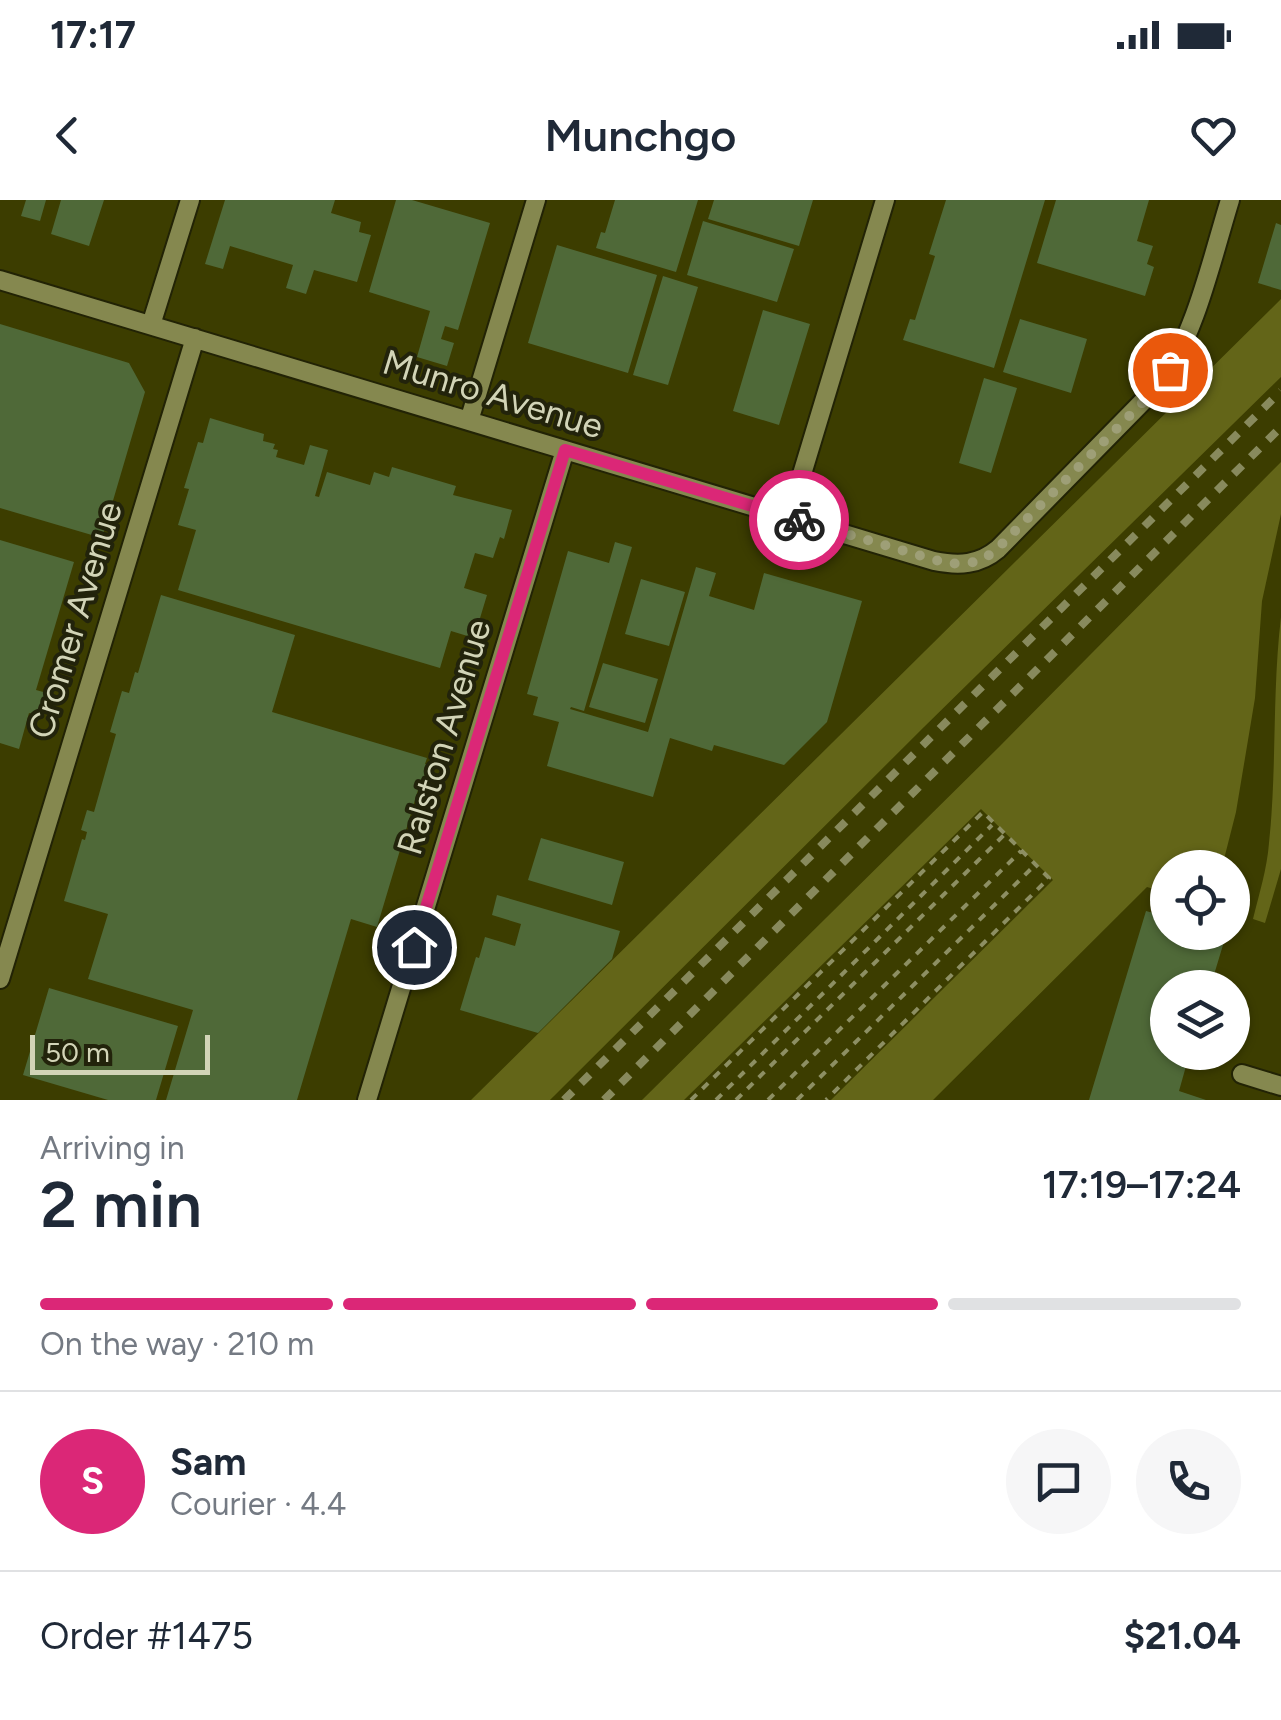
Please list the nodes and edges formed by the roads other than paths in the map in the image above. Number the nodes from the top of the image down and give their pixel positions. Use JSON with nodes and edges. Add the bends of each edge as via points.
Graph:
{"nodes":[{"id":1,"x":190,"y":200,"type":"edge"},
{"id":2,"x":536,"y":200,"type":"edge"},
{"id":3,"x":884,"y":200,"type":"edge"},
{"id":4,"x":1230,"y":200,"type":"edge"},
{"id":5,"x":0,"y":280,"type":"edge"},
{"id":6,"x":151,"y":325,"type":"junction"},
{"id":7,"x":195,"y":338,"type":"junction"},
{"id":8,"x":469,"y":421,"type":"junction"},
{"id":9,"x":565,"y":450,"type":"junction"},
{"id":10,"x":789,"y":517,"type":"junction"},
{"id":11,"x":0,"y":978,"type":"edge"},
{"id":12,"x":1242,"y":1074,"type":"dead end"},
{"id":13,"x":1281,"y":1086,"type":"edge"},
{"id":14,"x":367,"y":1100,"type":"edge"}],
"edges":[{"from":1,"to":6,"type":"street"},
{"from":2,"to":8,"type":"street"},
{"from":3,"to":10,"type":"street"},
{"from":4,"to":10,"type":"street","name":"Munro Avenue","via":[[1170,370],[984,559],[934,561]]},
{"from":5,"to":6,"type":"street","name":"Munro Avenue"},
{"from":6,"to":7,"type":"street","name":"Munro Avenue"},
{"from":7,"to":8,"type":"street","name":"Munro Avenue"},
{"from":7,"to":11,"type":"street","name":"Cromer Avenue"},
{"from":8,"to":9,"type":"street","name":"Munro Avenue"},
{"from":9,"to":10,"type":"street","name":"Munro Avenue"},
{"from":9,"to":14,"type":"street","name":"Ralston Avenue"},
{"from":12,"to":13,"type":"street"}]}
